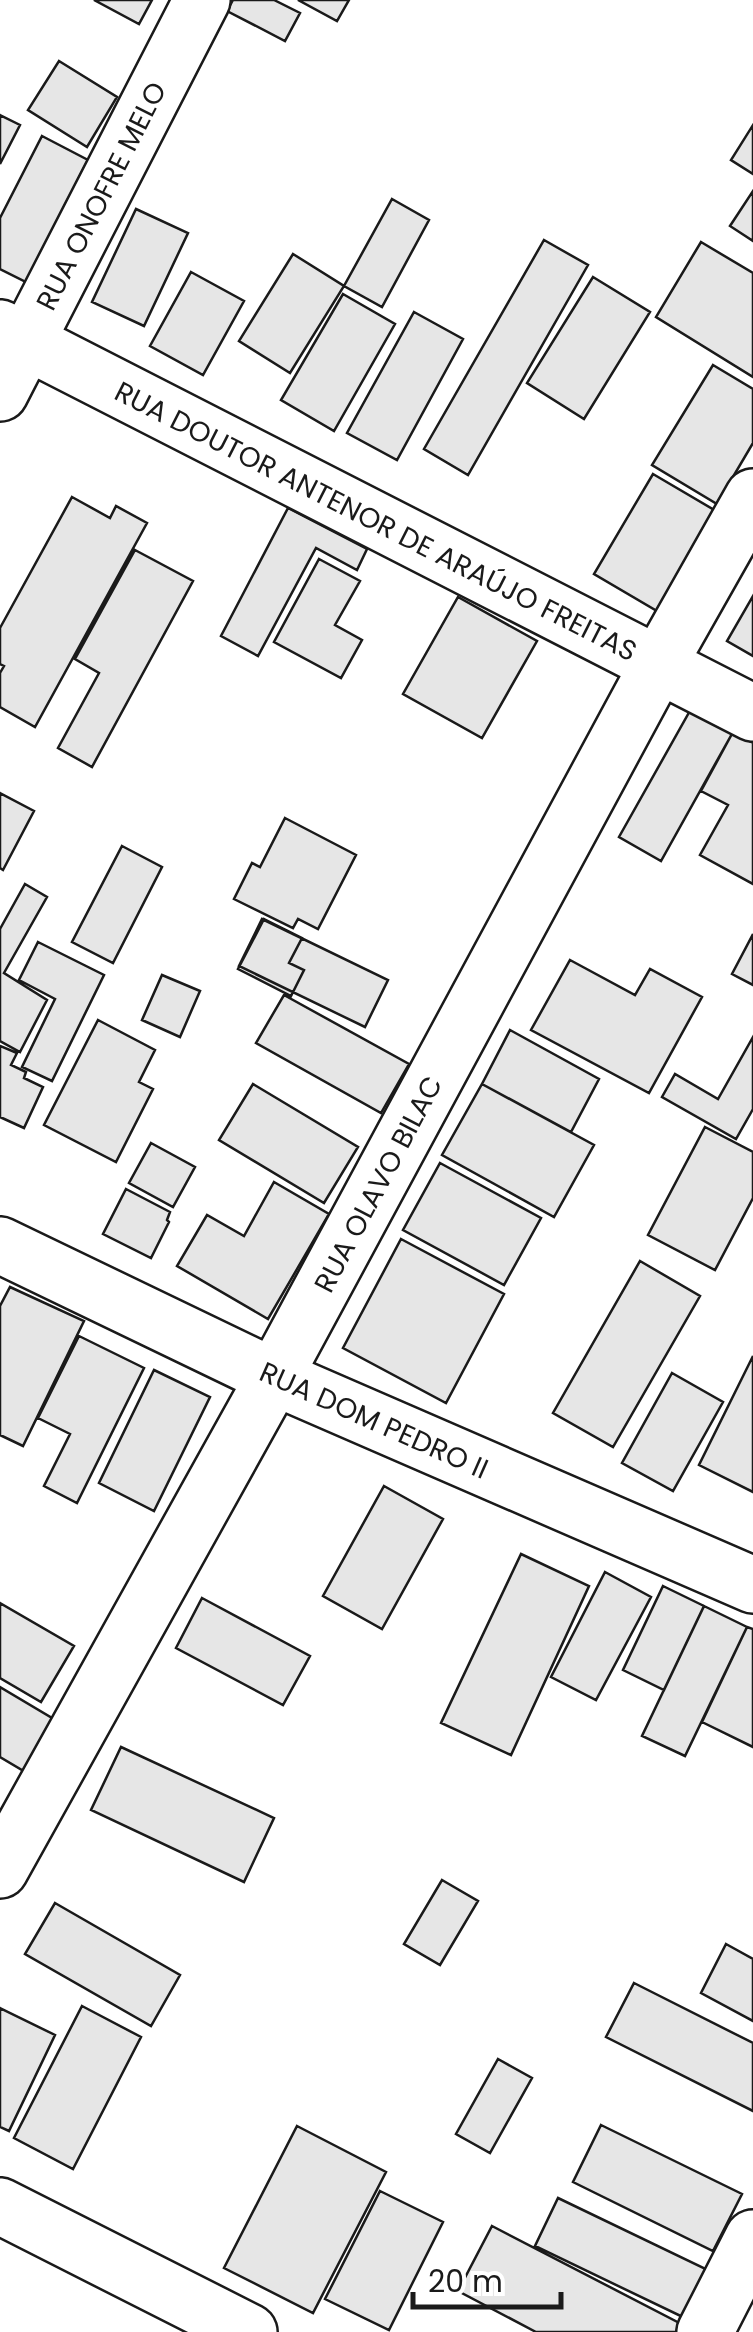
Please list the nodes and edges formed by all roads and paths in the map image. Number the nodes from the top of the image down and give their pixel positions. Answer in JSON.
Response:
{"nodes":[{"id":1,"x":202,"y":0,"type":"edge"},
{"id":2,"x":13,"y":335,"type":"edge"},
{"id":3,"x":0,"y":392,"type":"edge"},
{"id":4,"x":753,"y":497,"type":"edge"},
{"id":5,"x":658,"y":665,"type":"junction"},
{"id":6,"x":753,"y":713,"type":"edge"},
{"id":7,"x":0,"y":1245,"type":"edge"},
{"id":8,"x":274,"y":1377,"type":"junction"},
{"id":9,"x":753,"y":1585,"type":"edge"},
{"id":10,"x":0,"y":1870,"type":"edge"},
{"id":11,"x":0,"y":2206,"type":"edge"},
{"id":12,"x":753,"y":2238,"type":"edge"},
{"id":13,"x":249,"y":2332,"type":"edge"},
{"id":14,"x":705,"y":2332,"type":"edge"}],
"edges":[{"from":1,"to":2,"type":"street","name":"RUA ONOFRE MELO"},
{"from":2,"to":3,"type":"street","name":"RUA ONOFRE MELO"},
{"from":2,"to":5,"type":"street","name":"RUA DOUTOR ANTENOR DE ARAÚJO FREITAS"},
{"from":4,"to":5,"type":"street","name":"RUA OLAVO BILAC"},
{"from":5,"to":6,"type":"street","name":"RUA DOUTOR ANTENOR DE ARAÚJO FREITAS"},
{"from":5,"to":8,"type":"street","name":"RUA OLAVO BILAC"},
{"from":7,"to":8,"type":"street","name":"RUA DOM PEDRO II"},
{"from":8,"to":9,"type":"street","name":"RUA DOM PEDRO II"},
{"from":8,"to":10,"type":"street","name":"RUA OLAVO BILAC"},
{"from":11,"to":13,"type":"street"},
{"from":12,"to":14,"type":"street"}]}
